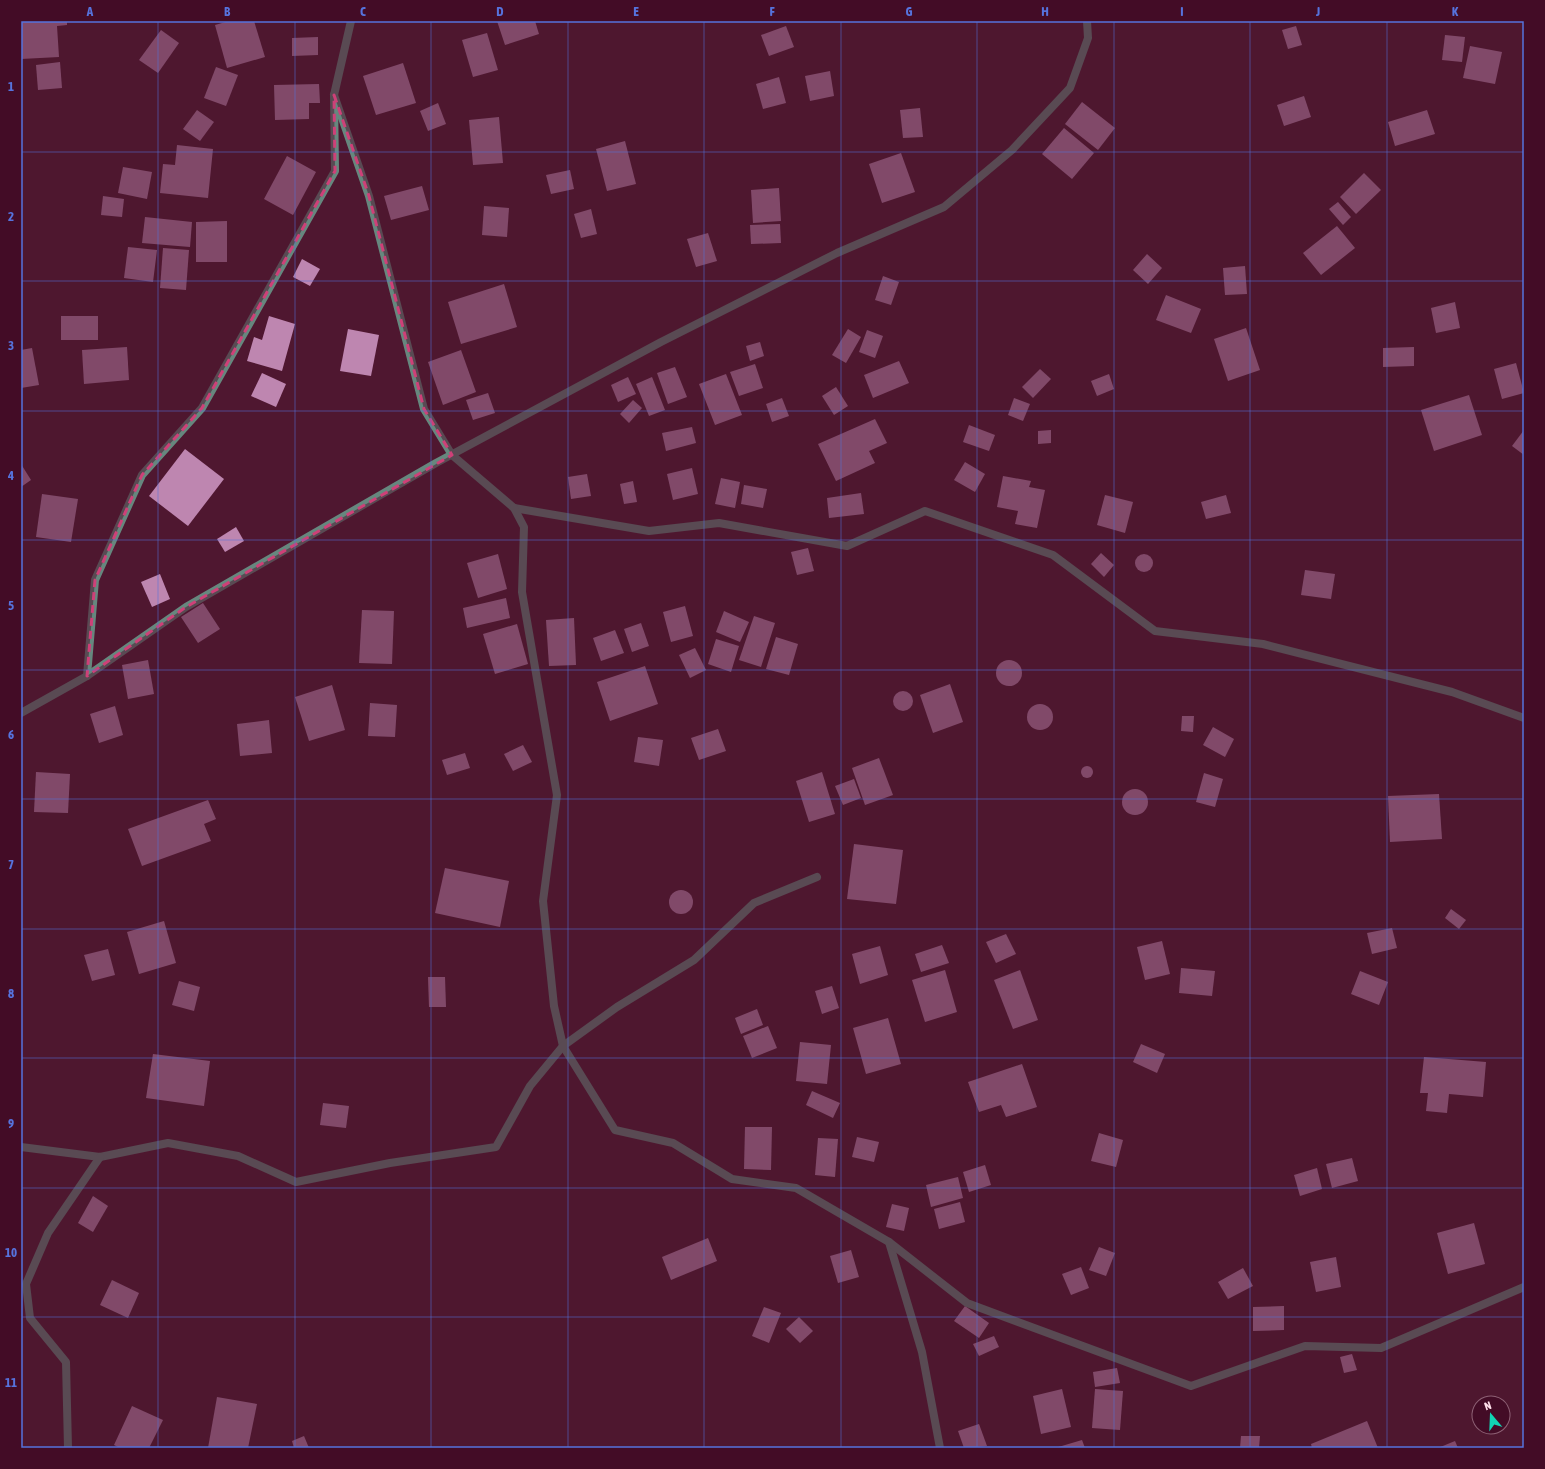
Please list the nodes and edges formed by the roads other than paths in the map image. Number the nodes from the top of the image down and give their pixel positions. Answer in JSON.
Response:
{"nodes":[{"id":1,"x":351,"y":21,"type":"edge"},
{"id":2,"x":1088,"y":21,"type":"edge"},
{"id":3,"x":334,"y":95,"type":"junction"},
{"id":4,"x":452,"y":455,"type":"junction"},
{"id":5,"x":514,"y":508,"type":"junction"},
{"id":6,"x":87,"y":676,"type":"junction"},
{"id":7,"x":21,"y":713,"type":"edge"},
{"id":8,"x":1524,"y":718,"type":"edge"},
{"id":9,"x":817,"y":877,"type":"dead end"},
{"id":10,"x":563,"y":1046,"type":"junction"},
{"id":11,"x":21,"y":1147,"type":"edge"},
{"id":12,"x":100,"y":1157,"type":"junction"},
{"id":13,"x":889,"y":1242,"type":"junction"},
{"id":14,"x":1524,"y":1287,"type":"edge"},
{"id":15,"x":68,"y":1448,"type":"edge"},
{"id":16,"x":940,"y":1448,"type":"edge"}],
"edges":[{"from":1,"to":3,"type":"street"},
{"from":2,"to":4,"type":"street"},
{"from":3,"to":4,"type":"street"},
{"from":3,"to":6,"type":"street"},
{"from":4,"to":5,"type":"street"},
{"from":4,"to":6,"type":"street"},
{"from":5,"to":8,"type":"street"},
{"from":5,"to":10,"type":"street"},
{"from":6,"to":7,"type":"street"},
{"from":9,"to":10,"type":"street"},
{"from":10,"to":12,"type":"street"},
{"from":10,"to":13,"type":"street"},
{"from":11,"to":12,"type":"street"},
{"from":12,"to":15,"type":"street"},
{"from":13,"to":14,"type":"street"},
{"from":13,"to":16,"type":"street"}]}
